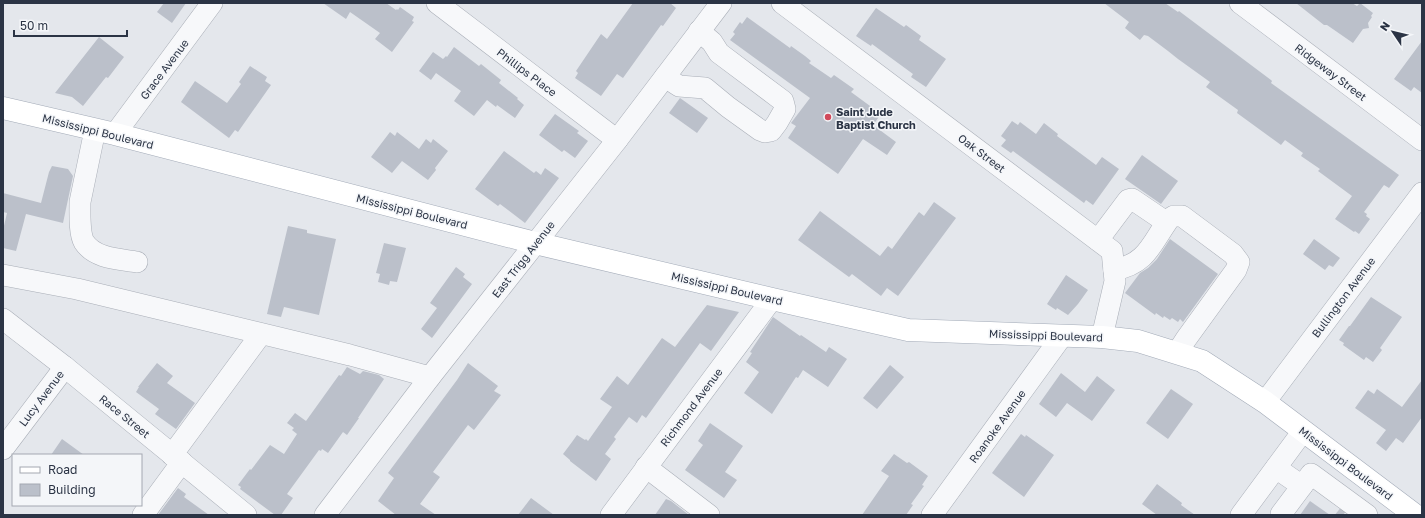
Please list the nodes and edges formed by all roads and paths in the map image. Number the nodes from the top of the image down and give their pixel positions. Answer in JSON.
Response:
{"nodes":[{"id":1,"x":212,"y":3,"type":"edge"},
{"id":2,"x":721,"y":3,"type":"edge"},
{"id":3,"x":782,"y":3,"type":"edge"},
{"id":4,"x":1240,"y":3,"type":"edge"},
{"id":5,"x":449,"y":7,"type":"edge"},
{"id":6,"x":700,"y":31,"type":"junction"},
{"id":7,"x":665,"y":77,"type":"junction"},
{"id":8,"x":3,"y":108,"type":"edge"},
{"id":9,"x":105,"y":132,"type":"junction"},
{"id":10,"x":617,"y":140,"type":"junction"},
{"id":11,"x":1422,"y":140,"type":"edge"},
{"id":12,"x":1422,"y":193,"type":"edge"},
{"id":13,"x":1166,"y":222,"type":"junction"},
{"id":14,"x":1098,"y":240,"type":"junction"},
{"id":15,"x":535,"y":243,"type":"junction"},
{"id":16,"x":137,"y":262,"type":"dead end"},
{"id":17,"x":1114,"y":270,"type":"junction"},
{"id":18,"x":3,"y":275,"type":"edge"},
{"id":19,"x":772,"y":299,"type":"junction"},
{"id":20,"x":3,"y":319,"type":"edge"},
{"id":21,"x":261,"y":334,"type":"junction"},
{"id":22,"x":1062,"y":336,"type":"junction"},
{"id":23,"x":1102,"y":337,"type":"junction"},
{"id":24,"x":1178,"y":354,"type":"junction"},
{"id":25,"x":65,"y":367,"type":"junction"},
{"id":26,"x":430,"y":377,"type":"junction"},
{"id":27,"x":1265,"y":402,"type":"junction"},
{"id":28,"x":1303,"y":431,"type":"junction"},
{"id":29,"x":3,"y":449,"type":"edge"},
{"id":30,"x":177,"y":459,"type":"junction"},
{"id":31,"x":1344,"y":462,"type":"junction"},
{"id":32,"x":646,"y":467,"type":"junction"},
{"id":33,"x":1276,"y":468,"type":"junction"},
{"id":34,"x":1302,"y":486,"type":"junction"},
{"id":35,"x":1335,"y":498,"type":"junction"},
{"id":36,"x":1364,"y":514,"type":"edge"},
{"id":37,"x":143,"y":515,"type":"edge"},
{"id":38,"x":246,"y":515,"type":"edge"},
{"id":39,"x":325,"y":515,"type":"edge"},
{"id":40,"x":611,"y":515,"type":"edge"},
{"id":41,"x":709,"y":515,"type":"edge"},
{"id":42,"x":932,"y":515,"type":"edge"},
{"id":43,"x":1241,"y":515,"type":"edge"},
{"id":44,"x":1282,"y":515,"type":"edge"},
{"id":45,"x":1415,"y":515,"type":"edge"}],
"edges":[{"from":1,"to":9,"type":"street","name":"Grace Avenue"},
{"from":2,"to":6,"type":"street","name":"East Trigg Avenue"},
{"from":3,"to":14,"type":"street","name":"Oak Street"},
{"from":4,"to":11,"type":"street","name":"Ridgeway Street"},
{"from":5,"to":10,"type":"street","name":"Phillips Place"},
{"from":6,"to":7,"type":"street","name":"East Trigg Avenue"},
{"from":6,"to":7,"type":"street"},
{"from":7,"to":10,"type":"street","name":"East Trigg Avenue"},
{"from":8,"to":9,"type":"main road","name":"Mississippi Boulevard"},
{"from":9,"to":15,"type":"main road","name":"Mississippi Boulevard"},
{"from":9,"to":16,"type":"street"},
{"from":10,"to":15,"type":"street","name":"East Trigg Avenue"},
{"from":12,"to":27,"type":"street","name":"Bullington Avenue"},
{"from":13,"to":14,"type":"street"},
{"from":13,"to":17,"type":"street"},
{"from":13,"to":24,"type":"street"},
{"from":14,"to":17,"type":"street","name":"Oak Street"},
{"from":15,"to":19,"type":"main road","name":"Mississippi Boulevard"},
{"from":15,"to":26,"type":"street","name":"East Trigg Avenue"},
{"from":17,"to":23,"type":"street","name":"Oak Street"},
{"from":18,"to":21,"type":"street"},
{"from":19,"to":22,"type":"main road","name":"Mississippi Boulevard"},
{"from":19,"to":32,"type":"street","name":"Richmond Avenue"},
{"from":20,"to":25,"type":"street","name":"Race Street"},
{"from":21,"to":26,"type":"street"},
{"from":21,"to":30,"type":"street"},
{"from":22,"to":23,"type":"main road","name":"Mississippi Boulevard"},
{"from":22,"to":42,"type":"street","name":"Roanoke Avenue"},
{"from":23,"to":24,"type":"main road","name":"Mississippi Boulevard"},
{"from":24,"to":27,"type":"main road","name":"Mississippi Boulevard"},
{"from":25,"to":29,"type":"street","name":"Lucy Avenue"},
{"from":25,"to":30,"type":"street","name":"Race Street"},
{"from":26,"to":39,"type":"street","name":"East Trigg Avenue"},
{"from":27,"to":28,"type":"main road","name":"Mississippi Boulevard"},
{"from":28,"to":31,"type":"main road","name":"Mississippi Boulevard"},
{"from":28,"to":33,"type":"street"},
{"from":30,"to":37,"type":"street"},
{"from":30,"to":38,"type":"street","name":"Race Street"},
{"from":31,"to":35,"type":"street"},
{"from":31,"to":45,"type":"main road","name":"Mississippi Boulevard"},
{"from":32,"to":40,"type":"street","name":"Richmond Avenue"},
{"from":32,"to":41,"type":"street"},
{"from":33,"to":34,"type":"street"},
{"from":33,"to":43,"type":"street"},
{"from":34,"to":35,"type":"street"},
{"from":34,"to":44,"type":"street"},
{"from":35,"to":36,"type":"street"}]}
